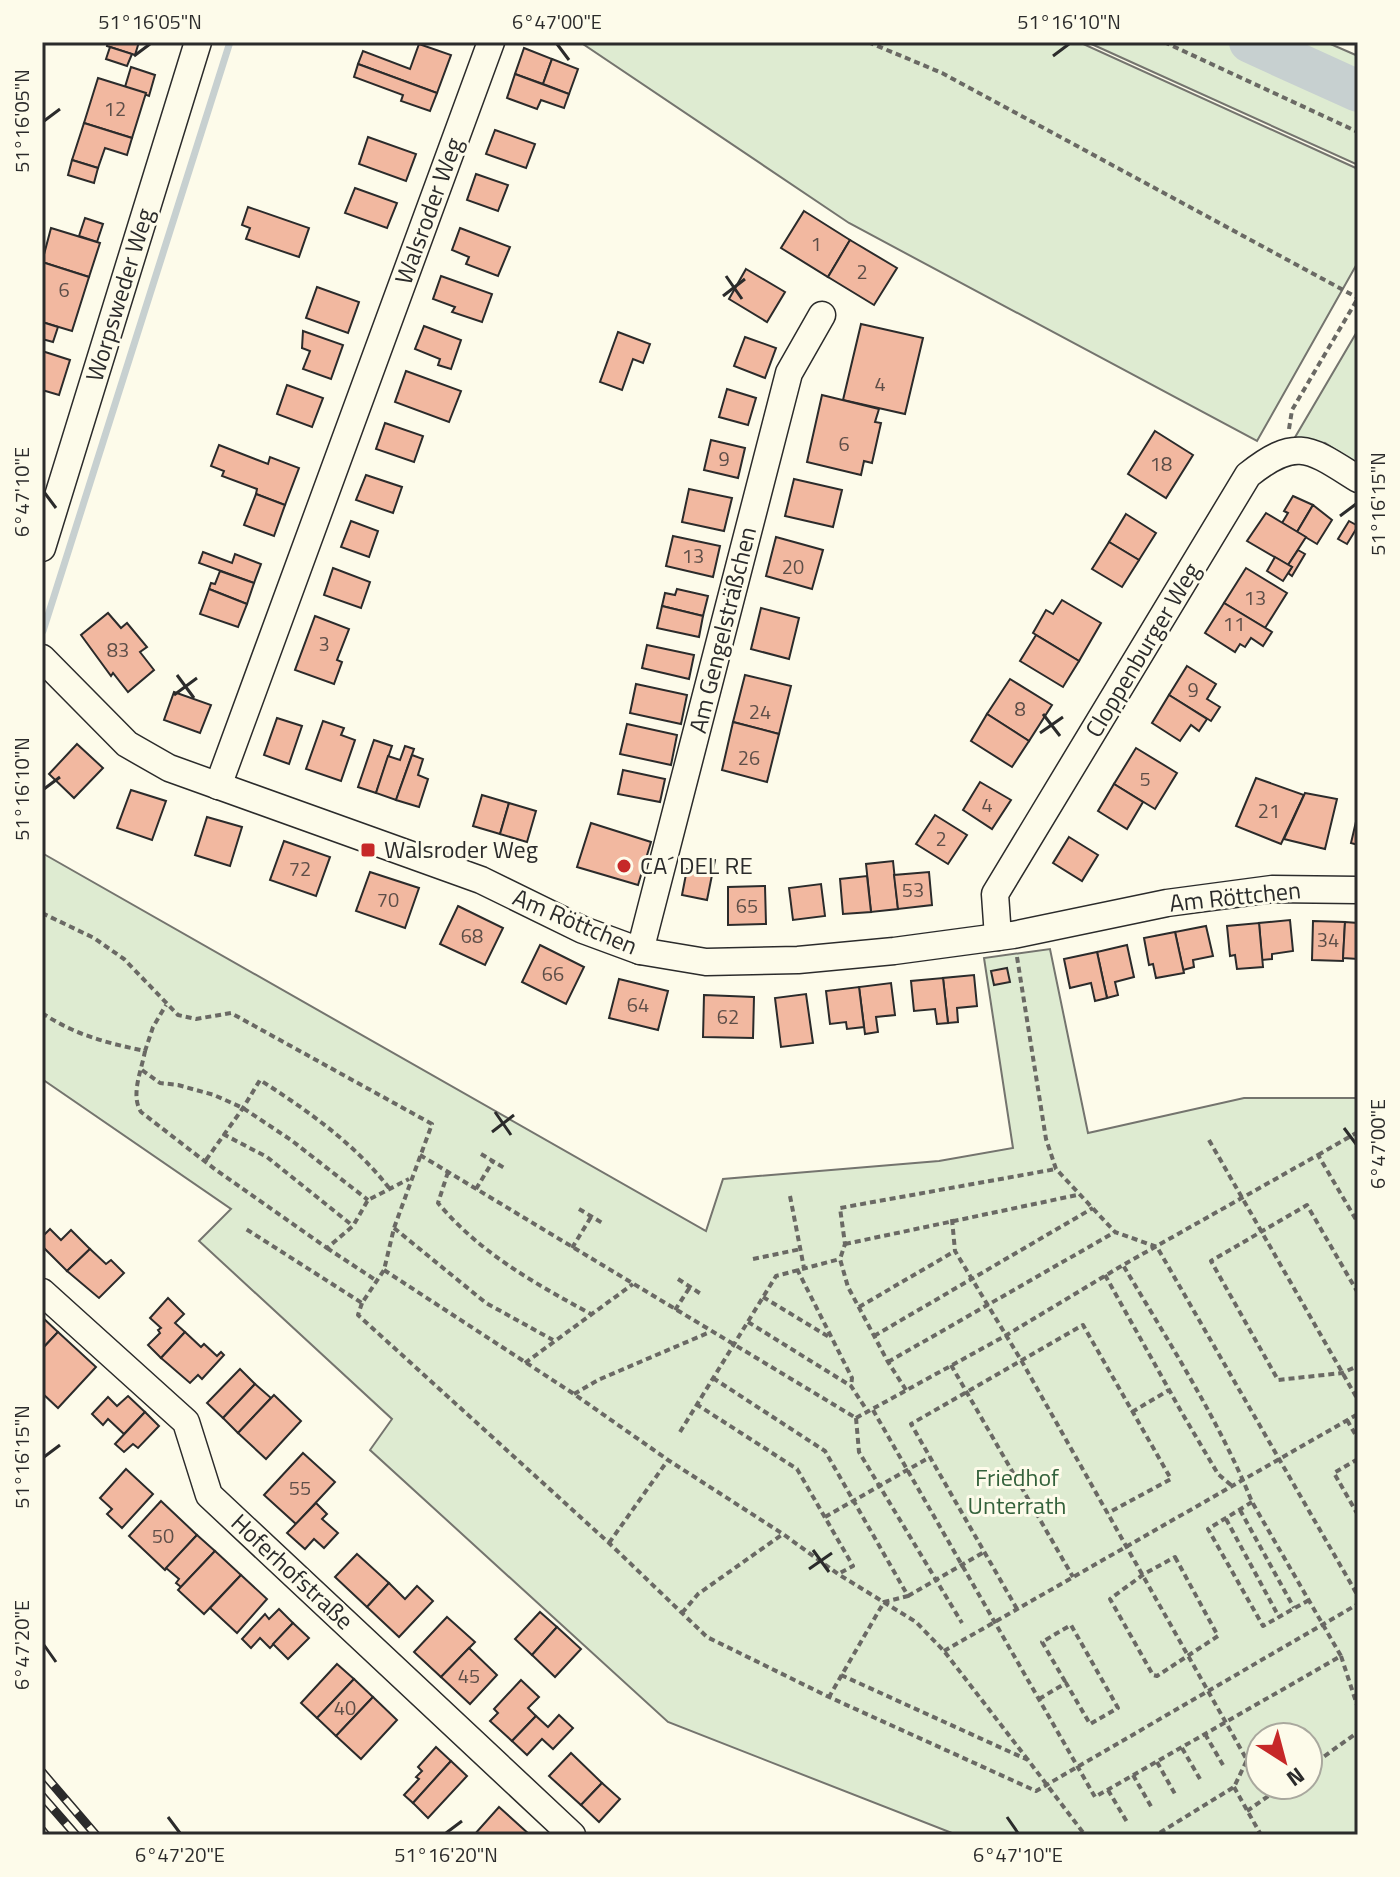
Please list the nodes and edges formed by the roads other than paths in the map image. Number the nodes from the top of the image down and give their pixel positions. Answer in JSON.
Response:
{"nodes":[{"id":1,"x":198,"y":42,"type":"edge"},
{"id":2,"x":491,"y":42,"type":"edge"},
{"id":3,"x":822,"y":315,"type":"dead end"},
{"id":4,"x":1358,"y":479,"type":"edge"},
{"id":5,"x":42,"y":548,"type":"edge"},
{"id":6,"x":42,"y":658,"type":"edge"},
{"id":7,"x":218,"y":786,"type":"junction"},
{"id":8,"x":1358,"y":890,"type":"edge"},
{"id":9,"x":998,"y":937,"type":"junction"},
{"id":10,"x":640,"y":951,"type":"junction"},
{"id":11,"x":42,"y":1292,"type":"edge"},
{"id":12,"x":572,"y":1835,"type":"edge"}],
"edges":[{"from":1,"to":5,"type":"street","name":"Worpsweder Weg"},
{"from":2,"to":7,"type":"street","name":"Walsroder Weg"},
{"from":3,"to":10,"type":"street","name":"Am Gengelsträßchen"},
{"from":4,"to":9,"type":"street","name":"Cloppenburger Weg"},
{"from":6,"to":7,"type":"street","name":"Am Röttchen"},
{"from":7,"to":10,"type":"street","name":"Am Röttchen"},
{"from":8,"to":9,"type":"street","name":"Am Röttchen"},
{"from":9,"to":10,"type":"street","name":"Am Röttchen"},
{"from":11,"to":12,"type":"street","name":"Hoferhofstraße"}]}
